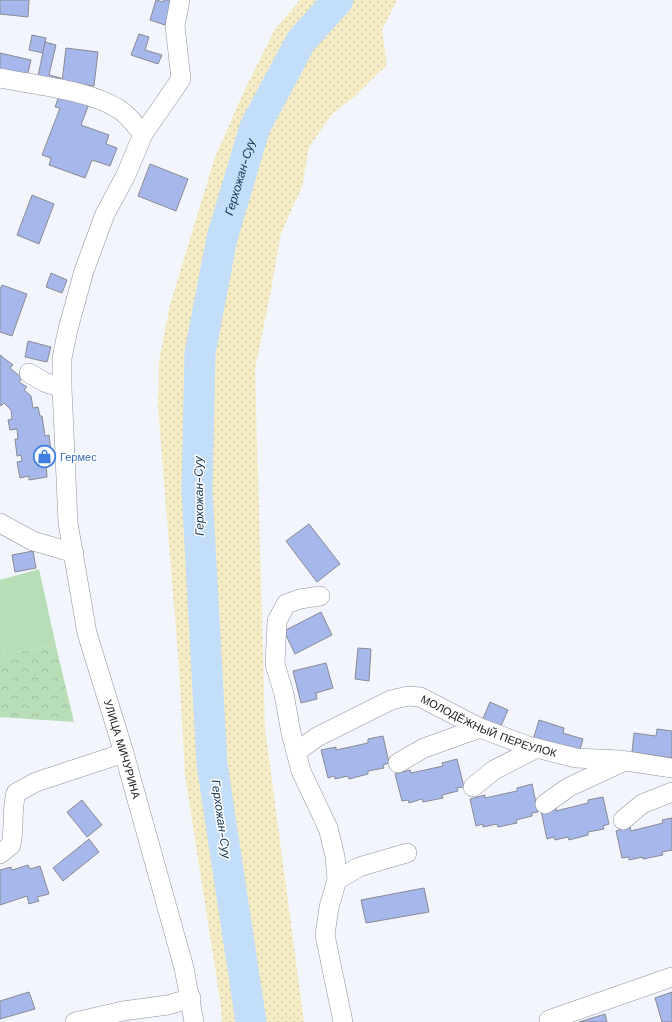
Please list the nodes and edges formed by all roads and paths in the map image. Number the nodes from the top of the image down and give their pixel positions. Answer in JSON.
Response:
{"nodes":[{"id":1,"x":180,"y":0,"type":"edge"},
{"id":2,"x":0,"y":78,"type":"edge"},
{"id":3,"x":143,"y":134,"type":"junction"},
{"id":4,"x":29,"y":373,"type":"dead end"},
{"id":5,"x":62,"y":388,"type":"junction"},
{"id":6,"x":0,"y":523,"type":"edge"},
{"id":7,"x":74,"y":553,"type":"junction"},
{"id":8,"x":320,"y":596,"type":"dead end"},
{"id":9,"x":480,"y":728,"type":"junction"},
{"id":10,"x":537,"y":748,"type":"junction"},
{"id":11,"x":296,"y":752,"type":"junction"},
{"id":12,"x":124,"y":753,"type":"junction"},
{"id":13,"x":626,"y":761,"type":"junction"},
{"id":14,"x":398,"y":763,"type":"dead end"},
{"id":15,"x":672,"y":768,"type":"edge"},
{"id":16,"x":473,"y":787,"type":"dead end"},
{"id":17,"x":672,"y":792,"type":"edge"},
{"id":18,"x":545,"y":804,"type":"dead end"},
{"id":19,"x":623,"y":820,"type":"dead end"},
{"id":20,"x":407,"y":853,"type":"dead end"},
{"id":21,"x":0,"y":854,"type":"edge"},
{"id":22,"x":337,"y":880,"type":"junction"},
{"id":23,"x":672,"y":977,"type":"edge"},
{"id":24,"x":191,"y":998,"type":"junction"},
{"id":25,"x":549,"y":1020,"type":"dead end"},
{"id":26,"x":75,"y":1022,"type":"edge"},
{"id":27,"x":194,"y":1022,"type":"edge"},
{"id":28,"x":343,"y":1022,"type":"edge"}],
"edges":[{"from":1,"to":3,"type":"street","name":"УЛИЦА МИЧУРИНА"},
{"from":2,"to":3,"type":"street"},
{"from":3,"to":5,"type":"street","name":"УЛИЦА МИЧУРИНА"},
{"from":4,"to":5,"type":"street"},
{"from":5,"to":7,"type":"street","name":"УЛИЦА МИЧУРИНА"},
{"from":6,"to":7,"type":"street"},
{"from":7,"to":12,"type":"street","name":"УЛИЦА МИЧУРИНА"},
{"from":8,"to":11,"type":"street"},
{"from":9,"to":10,"type":"street","name":"МОЛОДЁЖНЫЙ ПЕРЕУЛОК"},
{"from":9,"to":11,"type":"street","name":"МОЛОДЁЖНЫЙ ПЕРЕУЛОК"},
{"from":9,"to":14,"type":"street"},
{"from":10,"to":13,"type":"street","name":"МОЛОДЁЖНЫЙ ПЕРЕУЛОК"},
{"from":10,"to":16,"type":"street"},
{"from":11,"to":22,"type":"street"},
{"from":12,"to":21,"type":"street"},
{"from":12,"to":24,"type":"street","name":"УЛИЦА МИЧУРИНА"},
{"from":13,"to":15,"type":"street","name":"МОЛОДЁЖНЫЙ ПЕРЕУЛОК"},
{"from":13,"to":18,"type":"street"},
{"from":17,"to":19,"type":"street"},
{"from":20,"to":22,"type":"street"},
{"from":22,"to":28,"type":"street"},
{"from":23,"to":25,"type":"street"},
{"from":24,"to":26,"type":"street"},
{"from":24,"to":27,"type":"street","name":"УЛИЦА МИЧУРИНА"}]}
